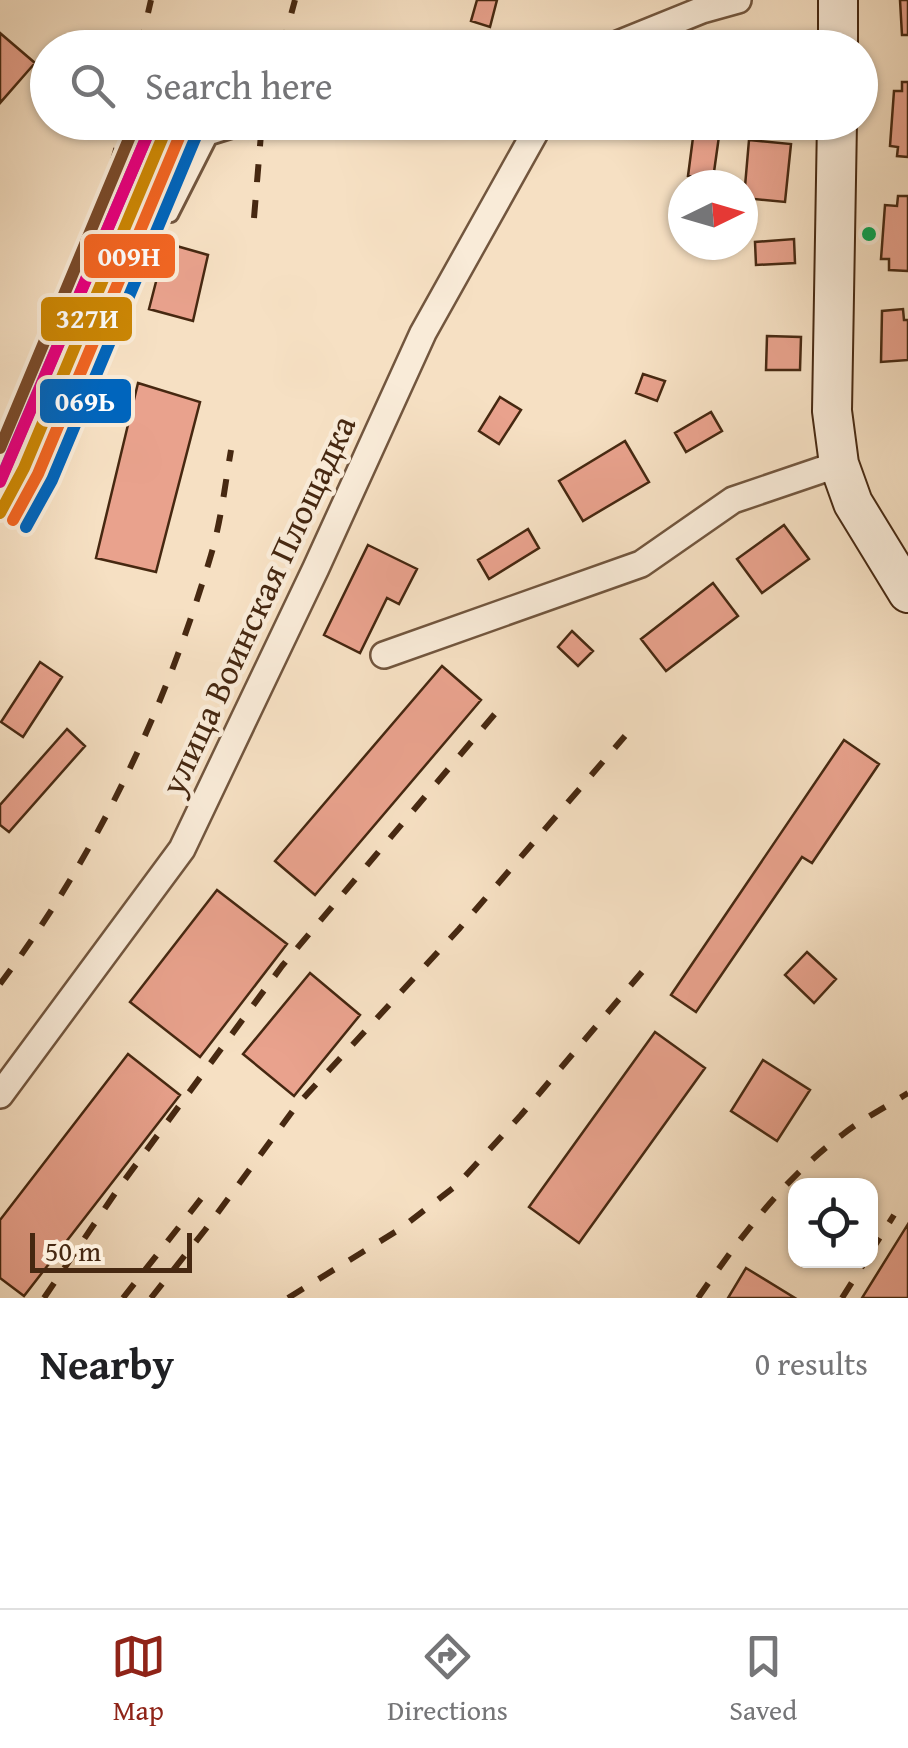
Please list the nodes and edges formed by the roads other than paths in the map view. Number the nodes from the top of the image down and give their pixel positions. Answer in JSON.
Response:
{"nodes":[{"id":1,"x":838,"y":0,"type":"edge"},
{"id":2,"x":728,"y":1,"type":"edge"},
{"id":3,"x":654,"y":30,"type":"edge"},
{"id":4,"x":838,"y":30,"type":"edge"},
{"id":5,"x":209,"y":140,"type":"edge"},
{"id":6,"x":531,"y":140,"type":"edge"},
{"id":7,"x":837,"y":140,"type":"edge"},
{"id":8,"x":170,"y":214,"type":"dead end"},
{"id":9,"x":840,"y":464,"type":"junction"},
{"id":10,"x":905,"y":584,"type":"edge"},
{"id":11,"x":384,"y":655,"type":"dead end"},
{"id":12,"x":0,"y":1094,"type":"edge"}],
"edges":[{"from":1,"to":4,"type":"main road"},
{"from":2,"to":3,"type":"street"},
{"from":5,"to":8,"type":"lane"},
{"from":6,"to":12,"type":"street","name":"улица Воинская Площадка"},
{"from":7,"to":9,"type":"main road"},
{"from":9,"to":10,"type":"main road"},
{"from":9,"to":11,"type":"street"}]}
